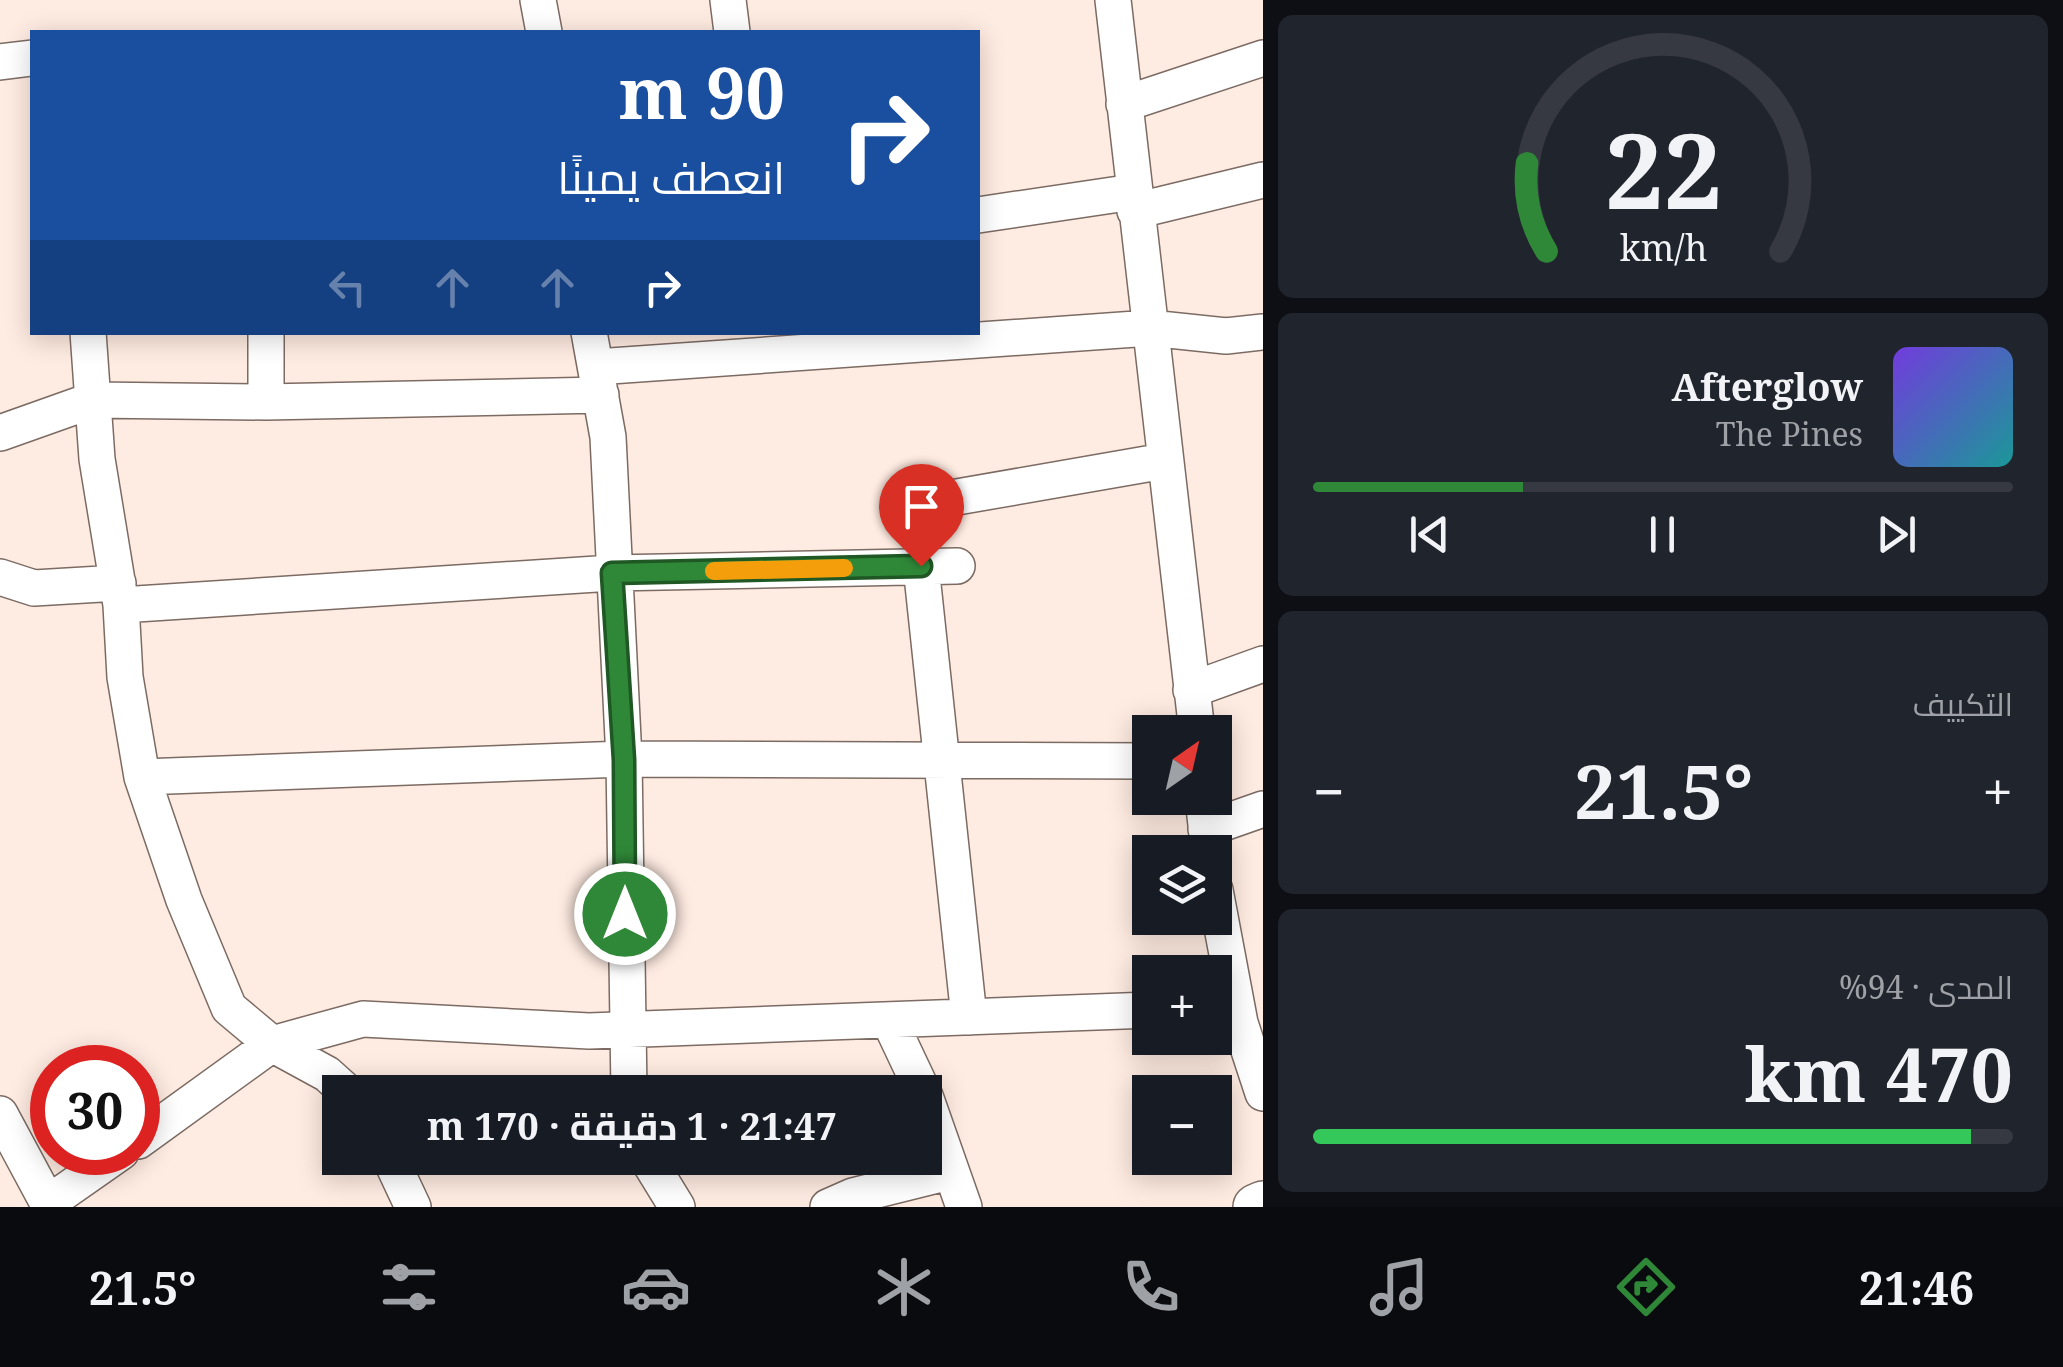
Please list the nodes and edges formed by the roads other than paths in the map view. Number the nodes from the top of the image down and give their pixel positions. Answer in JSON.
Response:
{"nodes":[{"id":1,"x":538,"y":0,"type":"edge"},
{"id":2,"x":728,"y":0,"type":"edge"},
{"id":3,"x":1113,"y":0,"type":"edge"},
{"id":4,"x":544,"y":30,"type":"edge"},
{"id":5,"x":732,"y":30,"type":"edge"},
{"id":6,"x":30,"y":58,"type":"edge"},
{"id":7,"x":1263,"y":58,"type":"edge"},
{"id":8,"x":0,"y":62,"type":"edge"},
{"id":9,"x":1124,"y":104,"type":"junction"},
{"id":10,"x":1263,"y":180,"type":"edge"},
{"id":11,"x":1134,"y":202,"type":"junction"},
{"id":12,"x":980,"y":215,"type":"edge"},
{"id":13,"x":1150,"y":328,"type":"junction"},
{"id":14,"x":1263,"y":332,"type":"edge"},
{"id":15,"x":88,"y":335,"type":"edge"},
{"id":16,"x":266,"y":335,"type":"edge"},
{"id":17,"x":596,"y":365,"type":"edge"},
{"id":18,"x":93,"y":400,"type":"junction"},
{"id":19,"x":266,"y":402,"type":"junction"},
{"id":20,"x":0,"y":434,"type":"edge"},
{"id":21,"x":1164,"y":460,"type":"junction"},
{"id":22,"x":934,"y":502,"type":"dead end"},
{"id":23,"x":921,"y":566,"type":"junction"},
{"id":24,"x":956,"y":566,"type":"dead end"},
{"id":25,"x":612,"y":573,"type":"junction"},
{"id":26,"x":0,"y":577,"type":"edge"},
{"id":27,"x":120,"y":594,"type":"junction"},
{"id":28,"x":1263,"y":664,"type":"edge"},
{"id":29,"x":1192,"y":690,"type":"junction"},
{"id":30,"x":1194,"y":715,"type":"edge"},
{"id":31,"x":624,"y":760,"type":"junction"},
{"id":32,"x":1132,"y":761,"type":"edge"},
{"id":33,"x":939,"y":763,"type":"junction"},
{"id":34,"x":142,"y":777,"type":"junction"},
{"id":35,"x":1263,"y":809,"type":"edge"},
{"id":36,"x":1206,"y":826,"type":"edge"},
{"id":37,"x":1132,"y":1011,"type":"edge"},
{"id":38,"x":970,"y":1017,"type":"junction"},
{"id":39,"x":889,"y":1020,"type":"junction"},
{"id":40,"x":1232,"y":1022,"type":"edge"},
{"id":41,"x":626,"y":1029,"type":"junction"},
{"id":42,"x":272,"y":1044,"type":"junction"},
{"id":43,"x":329,"y":1075,"type":"edge"},
{"id":44,"x":627,"y":1075,"type":"edge"},
{"id":45,"x":915,"y":1075,"type":"edge"},
{"id":46,"x":1263,"y":1093,"type":"edge"},
{"id":47,"x":0,"y":1114,"type":"edge"},
{"id":48,"x":160,"y":1125,"type":"edge"},
{"id":49,"x":942,"y":1150,"type":"edge"},
{"id":50,"x":949,"y":1172,"type":"junction"},
{"id":51,"x":90,"y":1175,"type":"edge"},
{"id":52,"x":398,"y":1175,"type":"edge"},
{"id":53,"x":658,"y":1175,"type":"edge"},
{"id":54,"x":49,"y":1205,"type":"edge"},
{"id":55,"x":413,"y":1207,"type":"edge"},
{"id":56,"x":677,"y":1207,"type":"edge"},
{"id":57,"x":828,"y":1207,"type":"edge"},
{"id":58,"x":964,"y":1207,"type":"edge"}],
"edges":[{"from":1,"to":4,"type":"street"},
{"from":2,"to":5,"type":"street"},
{"from":3,"to":9,"type":"street"},
{"from":6,"to":8,"type":"street"},
{"from":7,"to":9,"type":"street"},
{"from":9,"to":11,"type":"street"},
{"from":10,"to":11,"type":"street"},
{"from":11,"to":12,"type":"street"},
{"from":11,"to":13,"type":"street"},
{"from":13,"to":14,"type":"street"},
{"from":13,"to":17,"type":"street"},
{"from":13,"to":21,"type":"street"},
{"from":15,"to":18,"type":"street"},
{"from":16,"to":19,"type":"street"},
{"from":17,"to":19,"type":"street"},
{"from":17,"to":25,"type":"street"},
{"from":18,"to":19,"type":"street"},
{"from":18,"to":20,"type":"street"},
{"from":18,"to":27,"type":"street"},
{"from":21,"to":22,"type":"street"},
{"from":21,"to":29,"type":"street"},
{"from":23,"to":24,"type":"street"},
{"from":23,"to":25,"type":"street"},
{"from":23,"to":33,"type":"street"},
{"from":25,"to":27,"type":"street"},
{"from":25,"to":31,"type":"street"},
{"from":26,"to":27,"type":"street"},
{"from":27,"to":34,"type":"street"},
{"from":28,"to":29,"type":"street"},
{"from":29,"to":30,"type":"street"},
{"from":31,"to":33,"type":"street"},
{"from":31,"to":34,"type":"street"},
{"from":31,"to":41,"type":"street"},
{"from":32,"to":33,"type":"street"},
{"from":33,"to":38,"type":"street"},
{"from":34,"to":42,"type":"street"},
{"from":35,"to":36,"type":"street"},
{"from":37,"to":38,"type":"street"},
{"from":38,"to":39,"type":"street"},
{"from":39,"to":41,"type":"street"},
{"from":39,"to":45,"type":"street"},
{"from":40,"to":46,"type":"street"},
{"from":41,"to":42,"type":"street"},
{"from":41,"to":44,"type":"street"},
{"from":42,"to":43,"type":"street"},
{"from":42,"to":48,"type":"street"},
{"from":47,"to":54,"type":"street"},
{"from":49,"to":50,"type":"street"},
{"from":50,"to":57,"type":"street"},
{"from":50,"to":58,"type":"street"},
{"from":51,"to":54,"type":"street"},
{"from":52,"to":55,"type":"street"},
{"from":53,"to":56,"type":"street"}]}
